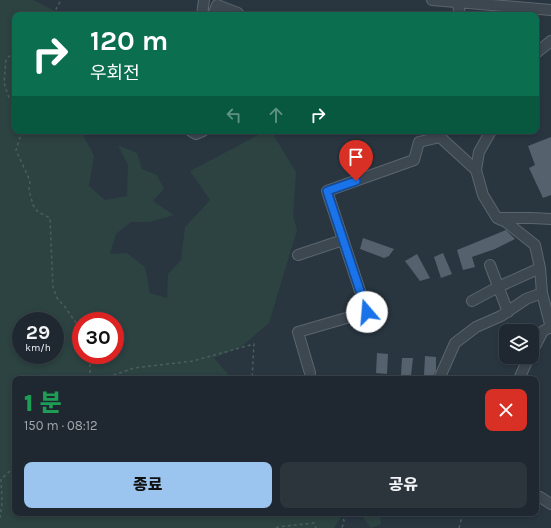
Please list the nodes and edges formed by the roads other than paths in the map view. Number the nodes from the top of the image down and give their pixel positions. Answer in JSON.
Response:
{"nodes":[{"id":1,"x":204,"y":0,"type":"edge"},
{"id":2,"x":432,"y":0,"type":"edge"},
{"id":3,"x":457,"y":2,"type":"edge"},
{"id":4,"x":494,"y":2,"type":"edge"},
{"id":5,"x":551,"y":10,"type":"edge"},
{"id":6,"x":206,"y":12,"type":"edge"},
{"id":7,"x":210,"y":12,"type":"edge"},
{"id":8,"x":235,"y":12,"type":"edge"},
{"id":9,"x":459,"y":12,"type":"edge"},
{"id":10,"x":551,"y":41,"type":"edge"},
{"id":11,"x":539,"y":51,"type":"edge"},
{"id":12,"x":489,"y":134,"type":"edge"},
{"id":13,"x":476,"y":170,"type":"junction"},
{"id":14,"x":497,"y":218,"type":"junction"},
{"id":15,"x":551,"y":220,"type":"edge"},
{"id":16,"x":344,"y":240,"type":"junction"},
{"id":17,"x":298,"y":255,"type":"dead end"},
{"id":18,"x":490,"y":265,"type":"dead end"},
{"id":19,"x":540,"y":268,"type":"junction"},
{"id":20,"x":498,"y":287,"type":"junction"},
{"id":21,"x":542,"y":293,"type":"junction"},
{"id":22,"x":472,"y":301,"type":"dead end"},
{"id":23,"x":508,"y":312,"type":"junction"},
{"id":24,"x":551,"y":327,"type":"edge"},
{"id":25,"x":539,"y":339,"type":"edge"},
{"id":26,"x":526,"y":364,"type":"edge"},
{"id":27,"x":310,"y":373,"type":"dead end"},
{"id":28,"x":440,"y":376,"type":"edge"},
{"id":29,"x":520,"y":376,"type":"edge"},
{"id":30,"x":539,"y":497,"type":"edge"},
{"id":31,"x":551,"y":504,"type":"edge"}],
"edges":[{"from":1,"to":6,"type":"street"},
{"from":2,"to":3,"type":"street"},
{"from":3,"to":4,"type":"street"},
{"from":3,"to":9,"type":"street"},
{"from":4,"to":5,"type":"street"},
{"from":7,"to":8,"type":"street"},
{"from":10,"to":11,"type":"street"},
{"from":12,"to":13,"type":"street"},
{"from":13,"to":14,"type":"street"},
{"from":13,"to":16,"type":"street"},
{"from":14,"to":15,"type":"street"},
{"from":14,"to":19,"type":"street"},
{"from":16,"to":17,"type":"street"},
{"from":16,"to":27,"type":"street"},
{"from":18,"to":20,"type":"street"},
{"from":19,"to":20,"type":"street"},
{"from":19,"to":21,"type":"street"},
{"from":20,"to":22,"type":"street"},
{"from":20,"to":23,"type":"street"},
{"from":21,"to":23,"type":"street"},
{"from":21,"to":24,"type":"street"},
{"from":23,"to":28,"type":"street"},
{"from":24,"to":25,"type":"street"},
{"from":26,"to":29,"type":"street"},
{"from":30,"to":31,"type":"street"}]}
